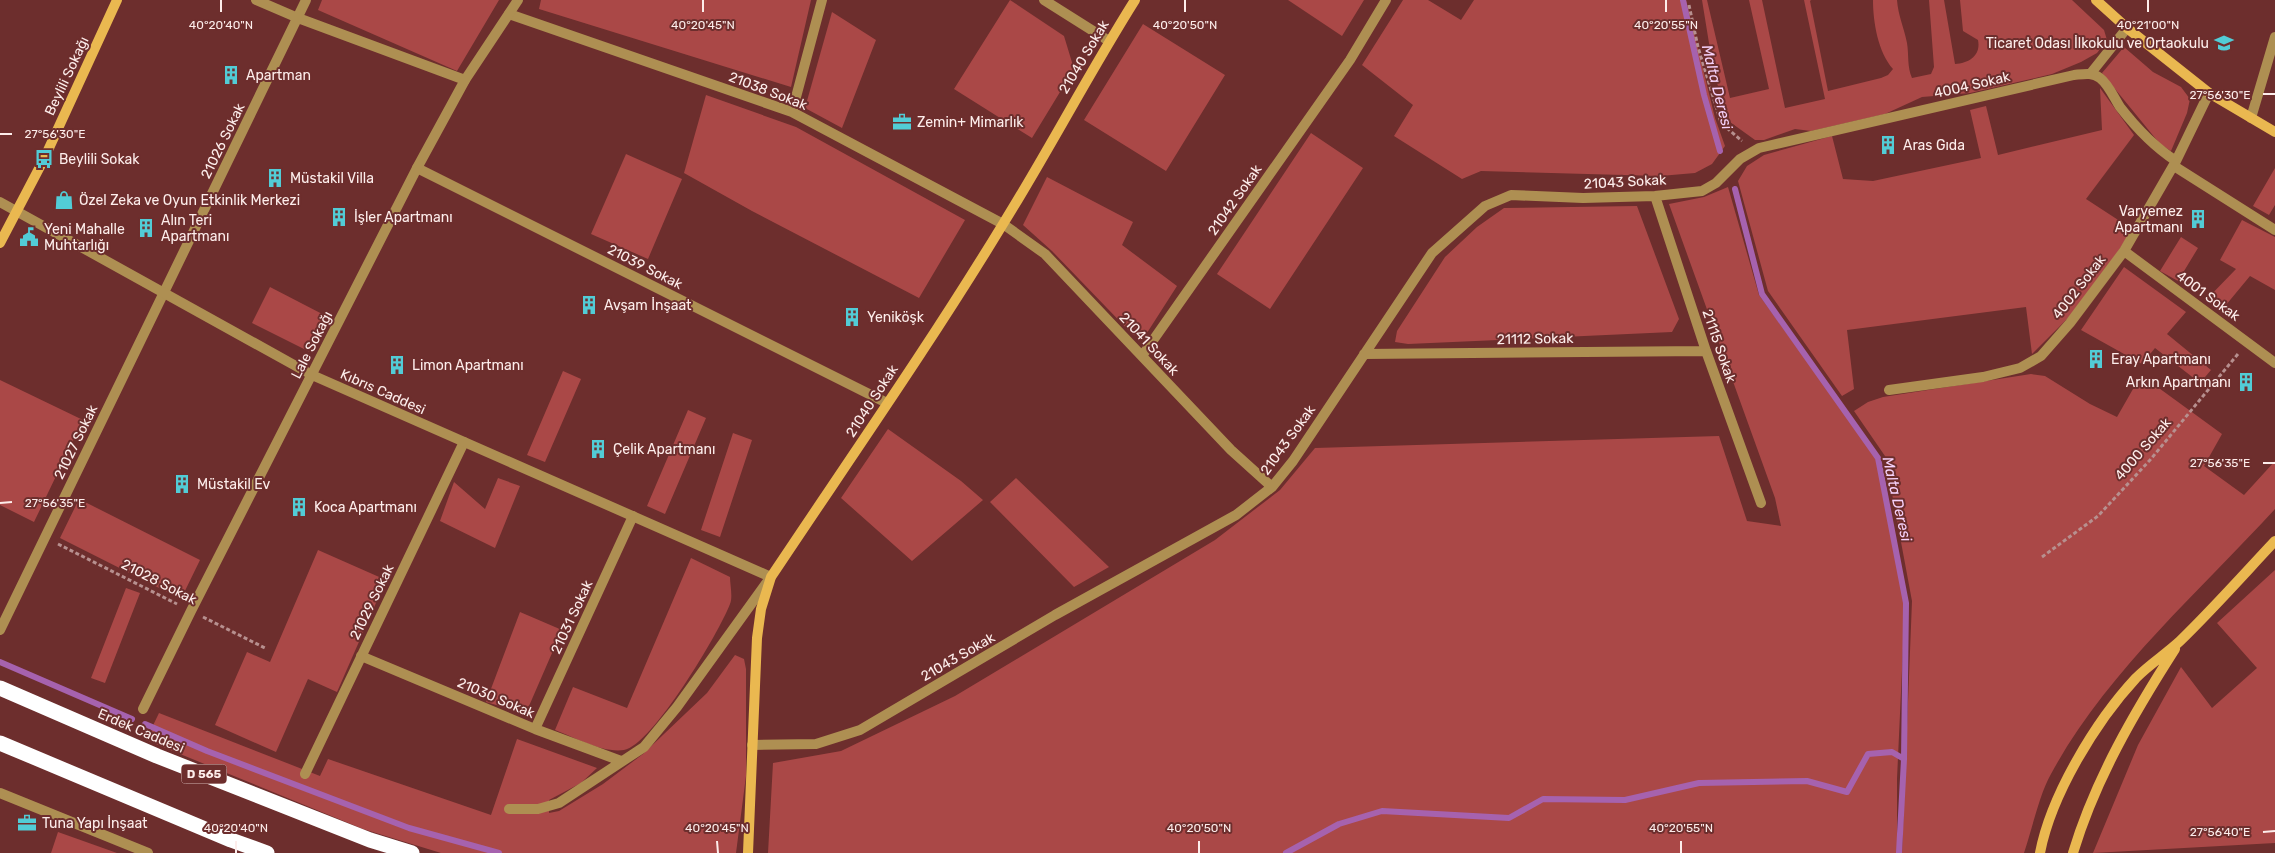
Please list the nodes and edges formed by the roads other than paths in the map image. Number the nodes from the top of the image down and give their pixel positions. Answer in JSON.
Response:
{"nodes":[{"id":1,"x":117,"y":0,"type":"edge"},
{"id":2,"x":256,"y":0,"type":"edge"},
{"id":3,"x":306,"y":0,"type":"edge"},
{"id":4,"x":518,"y":0,"type":"edge"},
{"id":5,"x":822,"y":0,"type":"edge"},
{"id":6,"x":1044,"y":0,"type":"edge"},
{"id":7,"x":1136,"y":0,"type":"edge"},
{"id":8,"x":1386,"y":0,"type":"edge"},
{"id":9,"x":2096,"y":0,"type":"edge"},
{"id":10,"x":509,"y":14,"type":"junction"},
{"id":11,"x":298,"y":18,"type":"junction"},
{"id":12,"x":2127,"y":28,"type":"junction"},
{"id":13,"x":2275,"y":37,"type":"edge"},
{"id":14,"x":1109,"y":41,"type":"junction"},
{"id":15,"x":2091,"y":73,"type":"junction"},
{"id":16,"x":465,"y":80,"type":"junction"},
{"id":17,"x":2209,"y":93,"type":"junction"},
{"id":18,"x":792,"y":112,"type":"junction"},
{"id":19,"x":2251,"y":118,"type":"junction"},
{"id":20,"x":2275,"y":132,"type":"edge"},
{"id":21,"x":1740,"y":159,"type":"joint"},
{"id":22,"x":2175,"y":164,"type":"junction"},
{"id":23,"x":417,"y":168,"type":"junction"},
{"id":24,"x":1655,"y":196,"type":"junction"},
{"id":25,"x":0,"y":202,"type":"edge"},
{"id":26,"x":17,"y":210,"type":"junction"},
{"id":27,"x":1004,"y":224,"type":"junction"},
{"id":28,"x":2275,"y":230,"type":"edge"},
{"id":29,"x":0,"y":243,"type":"edge"},
{"id":30,"x":2124,"y":252,"type":"junction"},
{"id":31,"x":164,"y":293,"type":"junction"},
{"id":32,"x":1706,"y":351,"type":"junction"},
{"id":33,"x":1364,"y":354,"type":"junction"},
{"id":34,"x":1142,"y":356,"type":"junction"},
{"id":35,"x":2275,"y":363,"type":"edge"},
{"id":36,"x":312,"y":375,"type":"junction"},
{"id":37,"x":1889,"y":390,"type":"dead end"},
{"id":38,"x":887,"y":403,"type":"junction"},
{"id":39,"x":464,"y":442,"type":"junction"},
{"id":40,"x":1272,"y":487,"type":"junction"},
{"id":41,"x":1761,"y":503,"type":"dead end"},
{"id":42,"x":633,"y":516,"type":"junction"},
{"id":43,"x":2275,"y":541,"type":"edge"},
{"id":44,"x":771,"y":577,"type":"junction"},
{"id":45,"x":0,"y":630,"type":"edge"},
{"id":46,"x":2179,"y":642,"type":"junction"},
{"id":47,"x":361,"y":656,"type":"junction"},
{"id":48,"x":0,"y":688,"type":"edge"},
{"id":49,"x":143,"y":709,"type":"dead end"},
{"id":50,"x":535,"y":729,"type":"junction"},
{"id":51,"x":0,"y":743,"type":"edge"},
{"id":52,"x":752,"y":745,"type":"junction"},
{"id":53,"x":621,"y":761,"type":"junction"},
{"id":54,"x":305,"y":774,"type":"dead end"},
{"id":55,"x":0,"y":793,"type":"edge"},
{"id":56,"x":509,"y":809,"type":"dead end"},
{"id":57,"x":148,"y":853,"type":"edge"},
{"id":58,"x":267,"y":853,"type":"edge"},
{"id":59,"x":412,"y":853,"type":"edge"},
{"id":60,"x":748,"y":853,"type":"edge"},
{"id":61,"x":2040,"y":853,"type":"edge"},
{"id":62,"x":2073,"y":853,"type":"edge"}],
"edges":[{"from":1,"to":26,"type":"street","name":"Beylili Sokağı"},
{"from":2,"to":11,"type":"street"},
{"from":3,"to":11,"type":"street","name":"21026 Sokak"},
{"from":4,"to":10,"type":"street","name":"Lale Sokağı"},
{"from":5,"to":18,"type":"street"},
{"from":6,"to":14,"type":"street"},
{"from":7,"to":14,"type":"street","name":"21040 Sokak"},
{"from":8,"to":34,"type":"street","name":"21042 Sokak"},
{"from":9,"to":12,"type":"street"},
{"from":10,"to":16,"type":"street","name":"Lale Sokağı"},
{"from":10,"to":18,"type":"street","name":"21038 Sokak"},
{"from":11,"to":16,"type":"street"},
{"from":11,"to":31,"type":"street","name":"21026 Sokak"},
{"from":12,"to":15,"type":"street"},
{"from":12,"to":17,"type":"street"},
{"from":13,"to":19,"type":"street"},
{"from":14,"to":27,"type":"street","name":"21040 Sokak"},
{"from":15,"to":21,"type":"street","name":"4004 Sokak"},
{"from":15,"to":22,"type":"street"},
{"from":16,"to":23,"type":"street","name":"Lale Sokağı"},
{"from":17,"to":19,"type":"street"},
{"from":17,"to":22,"type":"street","name":"4002 Sokak"},
{"from":18,"to":27,"type":"street","name":"21038 Sokak"},
{"from":19,"to":20,"type":"street"},
{"from":21,"to":24,"type":"street","name":"21043 Sokak"},
{"from":22,"to":28,"type":"street"},
{"from":22,"to":30,"type":"street","name":"4002 Sokak"},
{"from":23,"to":36,"type":"street","name":"Lale Sokağı"},
{"from":23,"to":38,"type":"street","name":"21039 Sokak"},
{"from":24,"to":32,"type":"street","name":"21115 Sokak"},
{"from":24,"to":33,"type":"street","name":"21043 Sokak"},
{"from":25,"to":26,"type":"street","name":"Kıbrıs Caddesi"},
{"from":26,"to":29,"type":"street","name":"Beylili Sokağı"},
{"from":26,"to":31,"type":"street","name":"Kıbrıs Caddesi"},
{"from":27,"to":34,"type":"street","name":"21041 Sokak"},
{"from":27,"to":38,"type":"street","name":"21040 Sokak"},
{"from":30,"to":35,"type":"street","name":"4001 Sokak"},
{"from":30,"to":37,"type":"street","name":"4002 Sokak"},
{"from":31,"to":36,"type":"street","name":"Kıbrıs Caddesi"},
{"from":31,"to":45,"type":"street","name":"21027 Sokak"},
{"from":32,"to":33,"type":"street","name":"21112 Sokak"},
{"from":32,"to":41,"type":"street","name":"21115 Sokak"},
{"from":33,"to":40,"type":"street","name":"21043 Sokak"},
{"from":34,"to":40,"type":"street","name":"21041 Sokak"},
{"from":36,"to":39,"type":"street","name":"Kıbrıs Caddesi"},
{"from":36,"to":49,"type":"street","name":"Lale Sokağı"},
{"from":38,"to":44,"type":"street","name":"21040 Sokak"},
{"from":39,"to":42,"type":"street","name":"Kıbrıs Caddesi"},
{"from":39,"to":47,"type":"street","name":"21029 Sokak"},
{"from":40,"to":52,"type":"street","name":"21043 Sokak"},
{"from":42,"to":44,"type":"street","name":"Kıbrıs Caddesi"},
{"from":42,"to":50,"type":"street","name":"21031 Sokak"},
{"from":43,"to":46,"type":"street"},
{"from":44,"to":52,"type":"street","name":"21040 Sokak"},
{"from":44,"to":53,"type":"street"},
{"from":46,"to":61,"type":"street"},
{"from":46,"to":62,"type":"street"},
{"from":47,"to":50,"type":"street","name":"21030 Sokak"},
{"from":47,"to":54,"type":"street","name":"21029 Sokak"},
{"from":48,"to":59,"type":"highway","name":"Erdek Caddesi","number":"D 565"},
{"from":50,"to":53,"type":"street","name":"21030 Sokak"},
{"from":51,"to":58,"type":"highway"},
{"from":52,"to":60,"type":"street","name":"21040 Sokak"},
{"from":53,"to":56,"type":"street"},
{"from":55,"to":57,"type":"street"}]}
